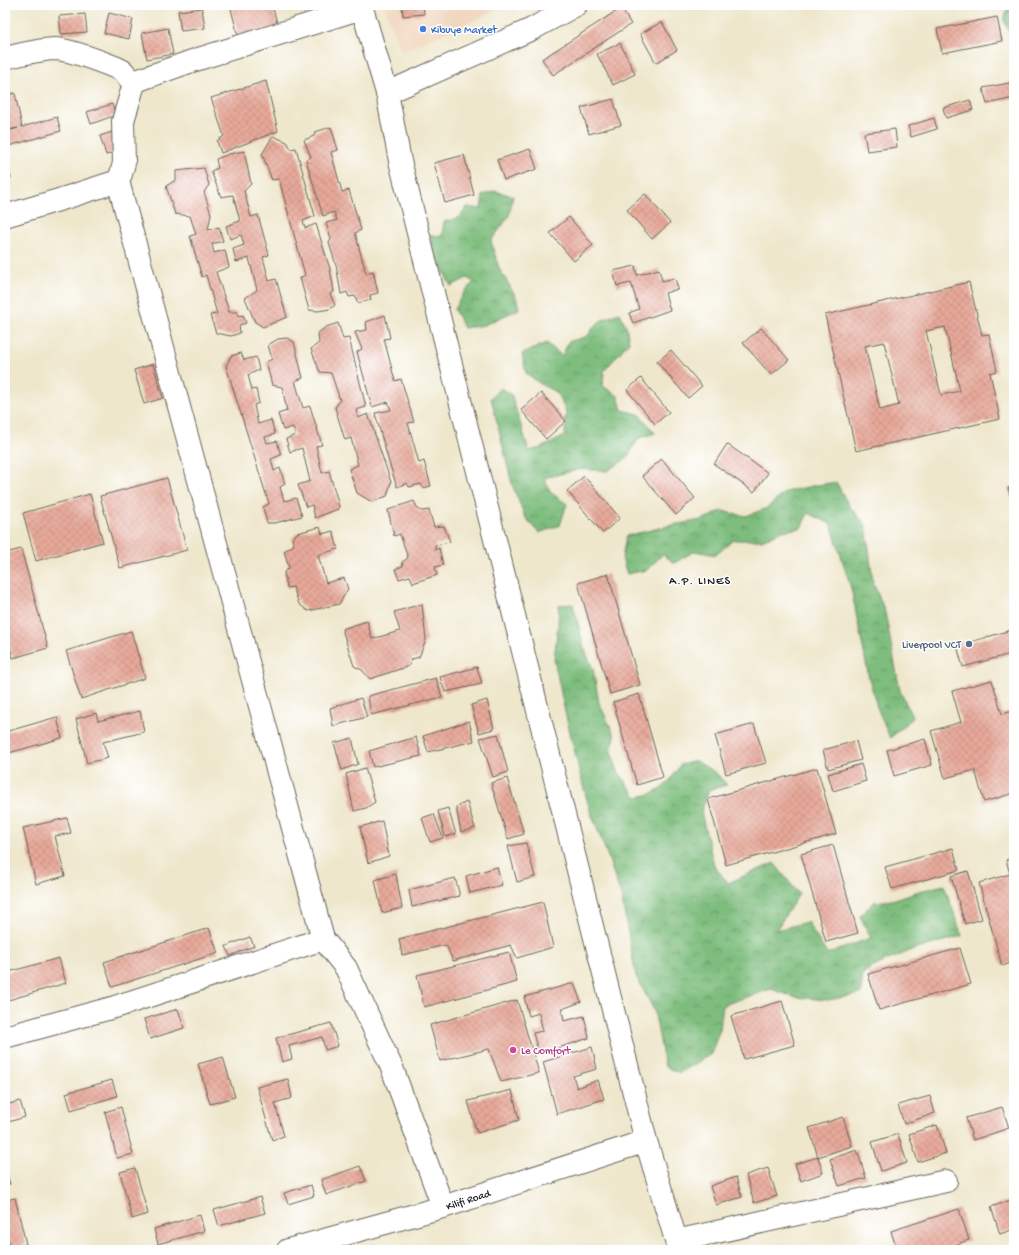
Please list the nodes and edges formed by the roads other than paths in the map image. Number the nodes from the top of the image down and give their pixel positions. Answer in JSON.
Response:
{"nodes":[{"id":1,"x":576,"y":5,"type":"edge"},
{"id":2,"x":5,"y":58,"type":"edge"},
{"id":3,"x":134,"y":84,"type":"junction"},
{"id":4,"x":387,"y":93,"type":"junction"},
{"id":5,"x":118,"y":181,"type":"junction"},
{"id":6,"x":5,"y":216,"type":"edge"},
{"id":7,"x":323,"y":939,"type":"junction"},
{"id":8,"x":5,"y":1037,"type":"edge"},
{"id":9,"x":646,"y":1141,"type":"junction"},
{"id":10,"x":946,"y":1181,"type":"dead end"},
{"id":11,"x":443,"y":1208,"type":"junction"},
{"id":12,"x":677,"y":1245,"type":"edge"},
{"id":13,"x":288,"y":1250,"type":"edge"}],
"edges":[{"from":1,"to":4,"type":"street"},
{"from":2,"to":3,"type":"street"},
{"from":3,"to":4,"type":"street"},
{"from":3,"to":5,"type":"street"},
{"from":4,"to":9,"type":"street"},
{"from":5,"to":6,"type":"street"},
{"from":5,"to":7,"type":"street"},
{"from":7,"to":8,"type":"street"},
{"from":7,"to":11,"type":"street"},
{"from":9,"to":11,"type":"street","name":"Kilifi Road"},
{"from":9,"to":12,"type":"street"},
{"from":10,"to":12,"type":"street"},
{"from":11,"to":13,"type":"street","name":"Kilifi Road"}]}
